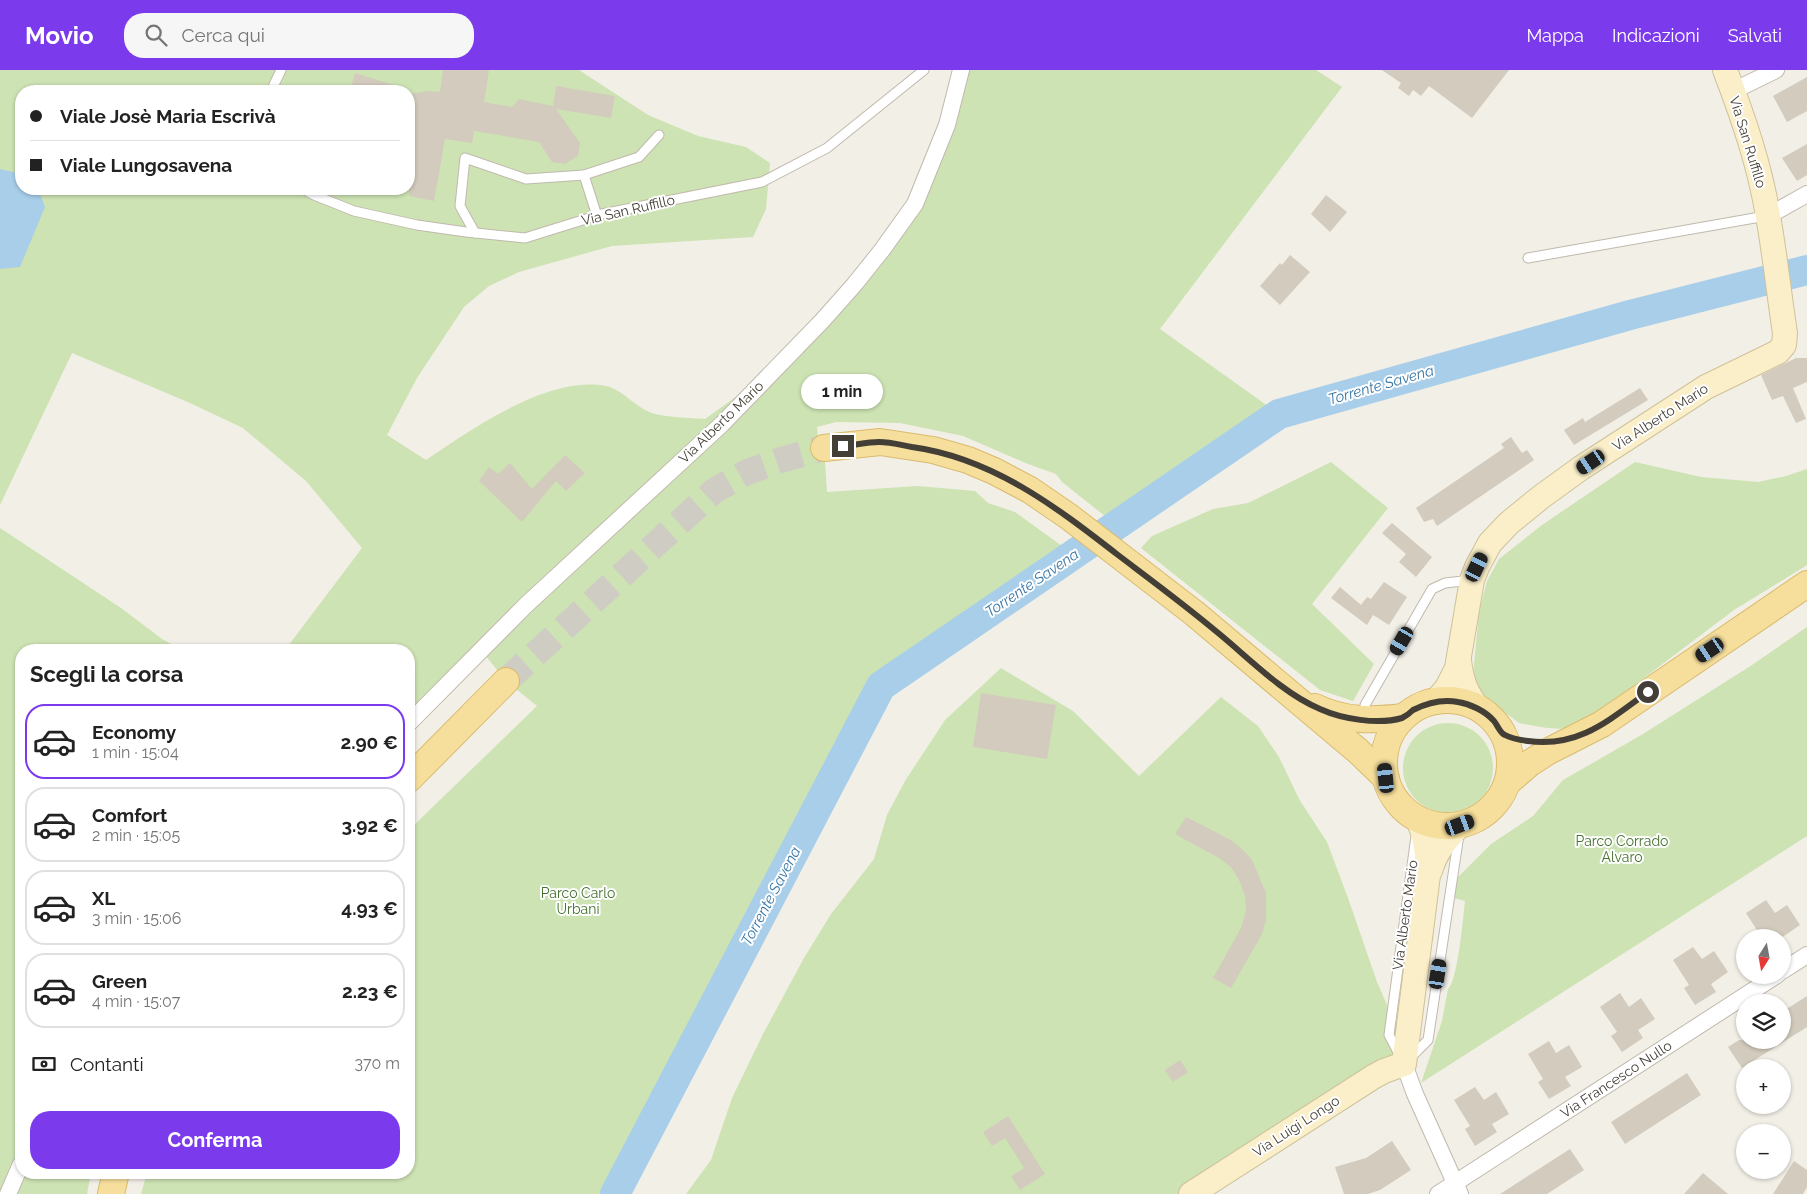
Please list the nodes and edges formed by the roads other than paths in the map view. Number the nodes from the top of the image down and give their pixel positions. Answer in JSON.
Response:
{"nodes":[{"id":1,"x":281,"y":70,"type":"edge"},
{"id":2,"x":924,"y":70,"type":"edge"},
{"id":3,"x":961,"y":70,"type":"edge"},
{"id":4,"x":1776,"y":70,"type":"edge"},
{"id":5,"x":1729,"y":80,"type":"edge"},
{"id":6,"x":275,"y":85,"type":"edge"},
{"id":7,"x":659,"y":136,"type":"dead end"},
{"id":8,"x":584,"y":174,"type":"junction"},
{"id":9,"x":1807,"y":194,"type":"edge"},
{"id":10,"x":314,"y":195,"type":"edge"},
{"id":11,"x":597,"y":216,"type":"junction"},
{"id":12,"x":1768,"y":216,"type":"junction"},
{"id":13,"x":475,"y":233,"type":"junction"},
{"id":14,"x":1528,"y":258,"type":"dead end"},
{"id":15,"x":824,"y":448,"type":"tunnel mouth"},
{"id":16,"x":1472,"y":580,"type":"junction"},
{"id":17,"x":1807,"y":584,"type":"edge"},
{"id":18,"x":1458,"y":660,"type":"junction"},
{"id":19,"x":506,"y":681,"type":"tunnel mouth"},
{"id":20,"x":1296,"y":698,"type":"junction"},
{"id":21,"x":1435,"y":702,"type":"junction"},
{"id":22,"x":1365,"y":705,"type":"dead end"},
{"id":23,"x":1479,"y":709,"type":"junction"},
{"id":24,"x":415,"y":717,"type":"edge"},
{"id":25,"x":1403,"y":717,"type":"junction"},
{"id":26,"x":1504,"y":735,"type":"junction"},
{"id":27,"x":1573,"y":739,"type":"junction"},
{"id":28,"x":415,"y":773,"type":"edge"},
{"id":29,"x":1386,"y":778,"type":"junction"},
{"id":30,"x":1508,"y":782,"type":"junction"},
{"id":31,"x":1418,"y":819,"type":"junction"},
{"id":32,"x":1460,"y":825,"type":"junction"},
{"id":33,"x":1428,"y":875,"type":"junction"},
{"id":34,"x":1807,"y":955,"type":"edge"},
{"id":35,"x":1791,"y":965,"type":"edge"},
{"id":36,"x":1764,"y":984,"type":"edge"},
{"id":37,"x":1404,"y":1064,"type":"junction"},
{"id":38,"x":15,"y":1178,"type":"edge"},
{"id":39,"x":114,"y":1179,"type":"edge"},
{"id":40,"x":1457,"y":1189,"type":"edge"},
{"id":41,"x":8,"y":1194,"type":"edge"},
{"id":42,"x":111,"y":1194,"type":"edge"},
{"id":43,"x":1191,"y":1194,"type":"edge"},
{"id":44,"x":1438,"y":1194,"type":"edge"}],
"edges":[{"from":1,"to":6,"type":"lane"},
{"from":2,"to":11,"type":"lane","name":"Via San Ruffillo"},
{"from":3,"to":24,"type":"street","name":"Via Alberto Mario"},
{"from":4,"to":5,"type":"street"},
{"from":5,"to":12,"type":"street","name":"Via San Ruffillo"},
{"from":7,"to":8,"type":"lane"},
{"from":8,"to":11,"type":"lane"},
{"from":8,"to":13,"type":"lane"},
{"from":9,"to":12,"type":"street"},
{"from":10,"to":13,"type":"lane","name":"Via San Ruffillo"},
{"from":11,"to":13,"type":"lane","name":"Via San Ruffillo"},
{"from":12,"to":14,"type":"lane"},
{"from":12,"to":16,"type":"street","name":"Via Alberto Mario"},
{"from":15,"to":20,"type":"main road"},
{"from":16,"to":18,"type":"street","name":"Via Alberto Mario"},
{"from":16,"to":22,"type":"lane"},
{"from":17,"to":27,"type":"main road"},
{"from":18,"to":21,"type":"street","name":"Via Alberto Mario"},
{"from":18,"to":23,"type":"street","name":"Via Alberto Mario"},
{"from":19,"to":28,"type":"main road"},
{"from":20,"to":25,"type":"main road"},
{"from":20,"to":29,"type":"main road"},
{"from":21,"to":23,"type":"main road"},
{"from":21,"to":25,"type":"main road"},
{"from":23,"to":26,"type":"main road"},
{"from":25,"to":29,"type":"main road"},
{"from":26,"to":27,"type":"main road"},
{"from":26,"to":30,"type":"main road"},
{"from":27,"to":30,"type":"main road"},
{"from":29,"to":31,"type":"main road"},
{"from":30,"to":32,"type":"main road"},
{"from":31,"to":32,"type":"main road"},
{"from":31,"to":33,"type":"street","name":"Via Alberto Mario"},
{"from":31,"to":37,"type":"lane","name":"Via Alberto Mario"},
{"from":32,"to":33,"type":"street","name":"Via Alberto Mario"},
{"from":32,"to":37,"type":"lane"},
{"from":33,"to":37,"type":"street","name":"Via Alberto Mario"},
{"from":34,"to":35,"type":"street"},
{"from":36,"to":40,"type":"street","name":"Via Francesco Nullo"},
{"from":37,"to":40,"type":"street","name":"Via Alberto Mario"},
{"from":37,"to":43,"type":"street","name":"Via Luigi Longo"},
{"from":38,"to":41,"type":"street"},
{"from":39,"to":42,"type":"main road"},
{"from":40,"to":44,"type":"street","name":"Via Francesco Nullo"}]}
